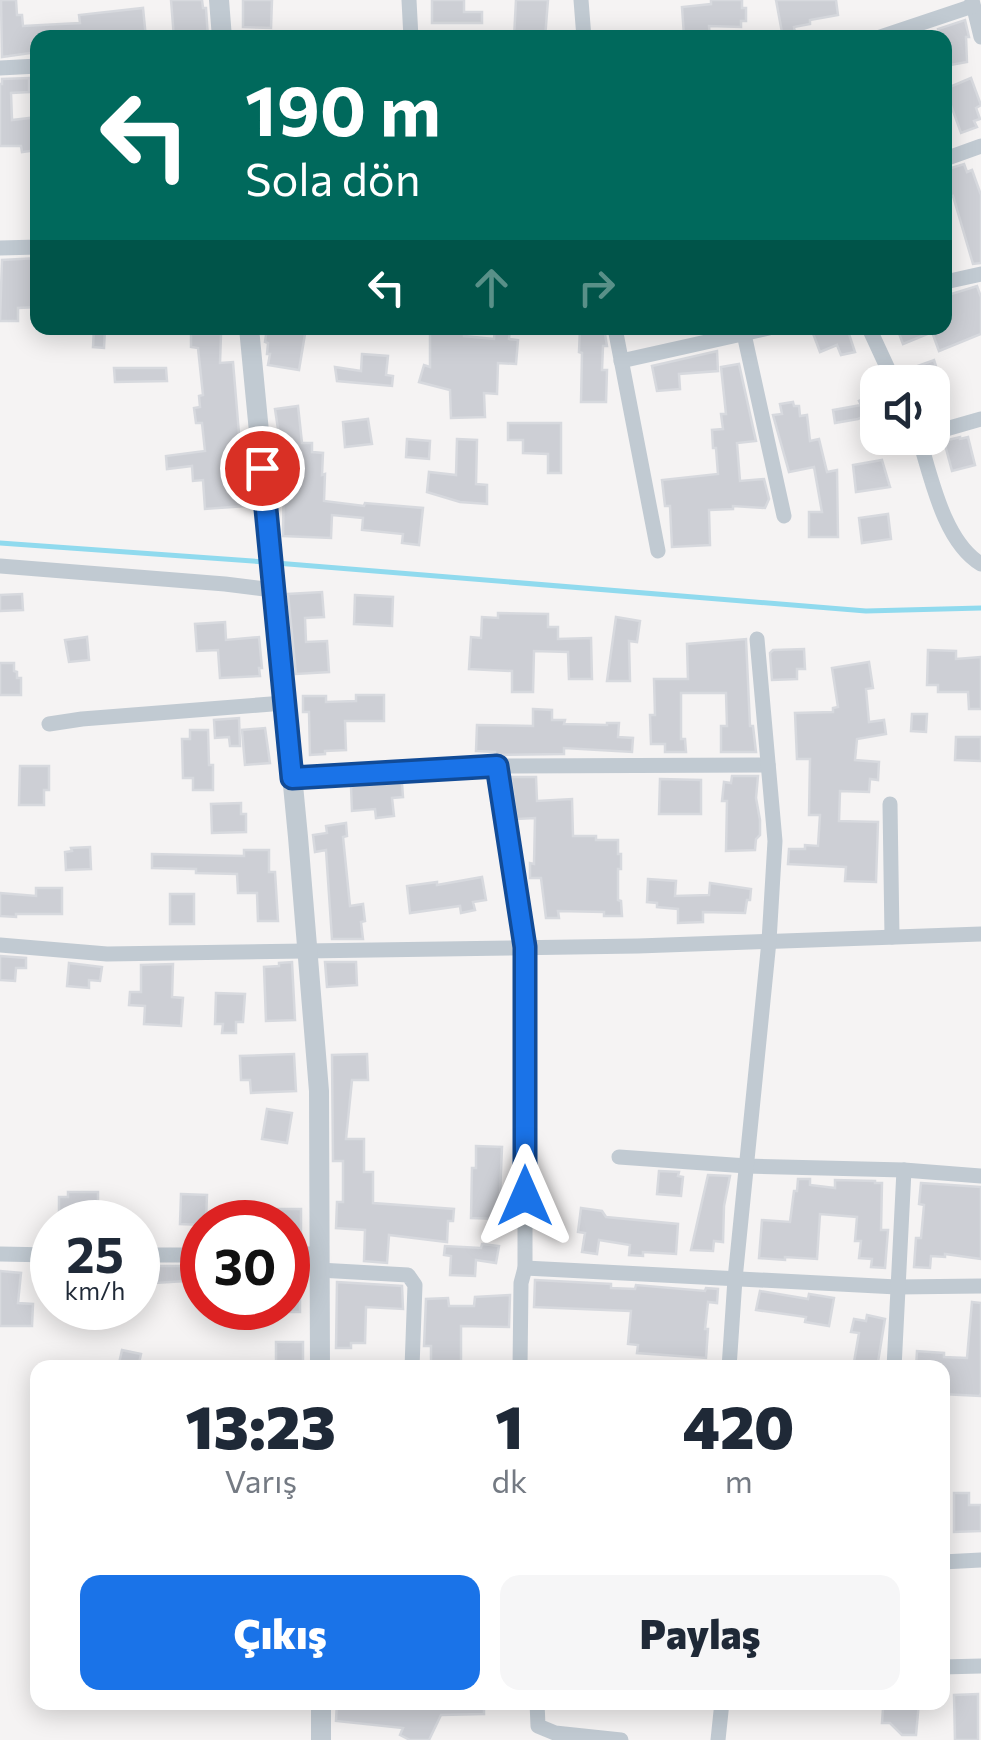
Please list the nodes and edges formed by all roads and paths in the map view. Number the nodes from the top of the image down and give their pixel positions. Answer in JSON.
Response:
{"nodes":[{"id":1,"x":219,"y":0,"type":"edge"},
{"id":2,"x":409,"y":0,"type":"edge"},
{"id":3,"x":580,"y":0,"type":"edge"},
{"id":4,"x":973,"y":3,"type":"edge"},
{"id":5,"x":221,"y":30,"type":"edge"},
{"id":6,"x":411,"y":30,"type":"edge"},
{"id":7,"x":583,"y":30,"type":"edge"},
{"id":8,"x":899,"y":30,"type":"edge"},
{"id":9,"x":981,"y":37,"type":"edge"},
{"id":10,"x":30,"y":66,"type":"edge"},
{"id":11,"x":0,"y":68,"type":"edge"},
{"id":12,"x":981,"y":146,"type":"edge"},
{"id":13,"x":952,"y":156,"type":"edge"},
{"id":14,"x":30,"y":247,"type":"edge"},
{"id":15,"x":0,"y":248,"type":"edge"},
{"id":16,"x":981,"y":274,"type":"edge"},
{"id":17,"x":952,"y":280,"type":"edge"},
{"id":18,"x":250,"y":335,"type":"edge"},
{"id":19,"x":616,"y":335,"type":"edge"},
{"id":20,"x":739,"y":335,"type":"edge"},
{"id":21,"x":744,"y":335,"type":"edge"},
{"id":22,"x":872,"y":335,"type":"edge"},
{"id":23,"x":621,"y":361,"type":"junction"},
{"id":24,"x":886,"y":365,"type":"edge"},
{"id":25,"x":981,"y":419,"type":"edge"},
{"id":26,"x":950,"y":428,"type":"edge"},
{"id":27,"x":924,"y":455,"type":"edge"},
{"id":28,"x":784,"y":516,"type":"dead end"},
{"id":29,"x":658,"y":551,"type":"dead end"},
{"id":30,"x":981,"y":564,"type":"edge"},
{"id":31,"x":0,"y":566,"type":"edge"},
{"id":32,"x":272,"y":587,"type":"junction"},
{"id":33,"x":757,"y":639,"type":"dead end"},
{"id":34,"x":284,"y":702,"type":"junction"},
{"id":35,"x":49,"y":724,"type":"dead end"},
{"id":36,"x":768,"y":765,"type":"junction"},
{"id":37,"x":497,"y":766,"type":"junction"},
{"id":38,"x":292,"y":778,"type":"junction"},
{"id":39,"x":890,"y":804,"type":"dead end"},
{"id":40,"x":981,"y":934,"type":"edge"},
{"id":41,"x":892,"y":937,"type":"junction"},
{"id":42,"x":770,"y":941,"type":"junction"},
{"id":43,"x":0,"y":945,"type":"edge"},
{"id":44,"x":525,"y":947,"type":"junction"},
{"id":45,"x":308,"y":950,"type":"junction"},
{"id":46,"x":618,"y":1157,"type":"dead end"},
{"id":47,"x":747,"y":1166,"type":"junction"},
{"id":48,"x":904,"y":1170,"type":"junction"},
{"id":49,"x":981,"y":1176,"type":"edge"},
{"id":50,"x":0,"y":1254,"type":"edge"},
{"id":51,"x":30,"y":1255,"type":"edge"},
{"id":52,"x":310,"y":1260,"type":"edge"},
{"id":53,"x":320,"y":1262,"type":"junction"},
{"id":54,"x":525,"y":1268,"type":"junction"},
{"id":55,"x":735,"y":1279,"type":"junction"},
{"id":56,"x":981,"y":1286,"type":"edge"},
{"id":57,"x":897,"y":1288,"type":"junction"},
{"id":58,"x":320,"y":1360,"type":"edge"},
{"id":59,"x":412,"y":1360,"type":"edge"},
{"id":60,"x":520,"y":1360,"type":"edge"},
{"id":61,"x":730,"y":1360,"type":"edge"},
{"id":62,"x":894,"y":1360,"type":"edge"},
{"id":63,"x":981,"y":1560,"type":"edge"},
{"id":64,"x":950,"y":1562,"type":"edge"},
{"id":65,"x":981,"y":1666,"type":"edge"},
{"id":66,"x":950,"y":1667,"type":"edge"},
{"id":67,"x":321,"y":1710,"type":"edge"},
{"id":68,"x":537,"y":1710,"type":"edge"},
{"id":69,"x":721,"y":1710,"type":"edge"},
{"id":70,"x":321,"y":1740,"type":"edge"},
{"id":71,"x":620,"y":1740,"type":"edge"},
{"id":72,"x":718,"y":1740,"type":"edge"}],
"edges":[{"from":1,"to":5,"type":"street"},
{"from":2,"to":6,"type":"street"},
{"from":3,"to":7,"type":"street"},
{"from":4,"to":8,"type":"street"},
{"from":4,"to":9,"type":"street"},
{"from":10,"to":11,"type":"street"},
{"from":12,"to":13,"type":"street"},
{"from":14,"to":15,"type":"street"},
{"from":16,"to":17,"type":"street"},
{"from":18,"to":32,"type":"street"},
{"from":19,"to":23,"type":"street"},
{"from":20,"to":23,"type":"street"},
{"from":21,"to":28,"type":"street"},
{"from":22,"to":24,"type":"street"},
{"from":23,"to":29,"type":"street"},
{"from":25,"to":26,"type":"street"},
{"from":27,"to":30,"type":"street"},
{"from":31,"to":32,"type":"street"},
{"from":32,"to":34,"type":"street"},
{"from":33,"to":36,"type":"street"},
{"from":34,"to":35,"type":"street"},
{"from":34,"to":38,"type":"street"},
{"from":36,"to":37,"type":"street"},
{"from":36,"to":42,"type":"street"},
{"from":37,"to":38,"type":"street"},
{"from":37,"to":44,"type":"street"},
{"from":38,"to":45,"type":"street"},
{"from":39,"to":41,"type":"street"},
{"from":40,"to":41,"type":"street"},
{"from":41,"to":42,"type":"street"},
{"from":42,"to":44,"type":"street"},
{"from":42,"to":47,"type":"street"},
{"from":43,"to":45,"type":"street"},
{"from":44,"to":45,"type":"street"},
{"from":44,"to":54,"type":"street"},
{"from":45,"to":53,"type":"street"},
{"from":46,"to":47,"type":"street"},
{"from":47,"to":48,"type":"street"},
{"from":47,"to":55,"type":"street"},
{"from":48,"to":49,"type":"street"},
{"from":48,"to":57,"type":"street"},
{"from":50,"to":51,"type":"street"},
{"from":52,"to":53,"type":"street"},
{"from":53,"to":58,"type":"street"},
{"from":53,"to":59,"type":"street"},
{"from":54,"to":55,"type":"street"},
{"from":54,"to":60,"type":"street"},
{"from":55,"to":57,"type":"street"},
{"from":55,"to":61,"type":"street"},
{"from":56,"to":57,"type":"street"},
{"from":57,"to":62,"type":"street"},
{"from":63,"to":64,"type":"street"},
{"from":65,"to":66,"type":"street"},
{"from":67,"to":70,"type":"street"},
{"from":68,"to":71,"type":"street"},
{"from":69,"to":72,"type":"street"}]}
